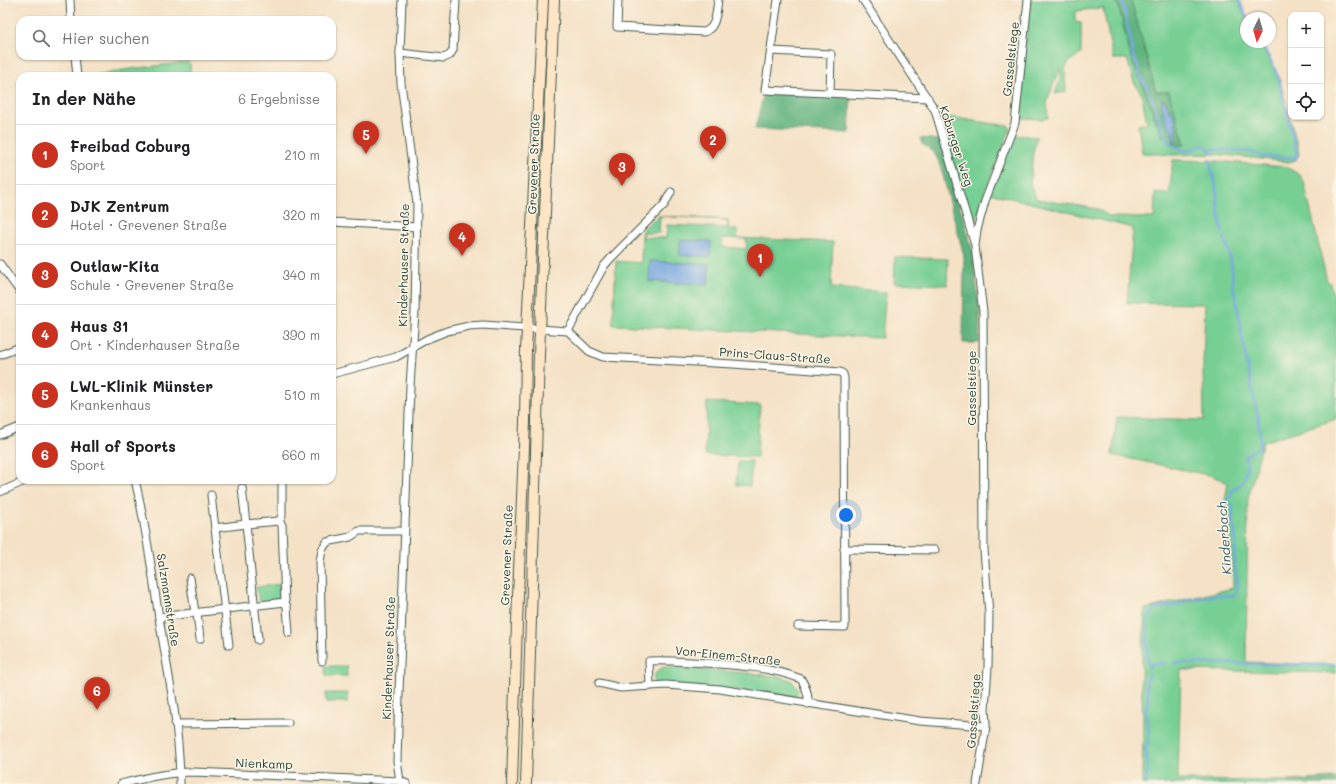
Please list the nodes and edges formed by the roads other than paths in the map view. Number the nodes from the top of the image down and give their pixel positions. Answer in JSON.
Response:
{"nodes":[{"id":1,"x":70,"y":0,"type":"edge"},
{"id":2,"x":402,"y":0,"type":"edge"},
{"id":3,"x":456,"y":0,"type":"edge"},
{"id":4,"x":543,"y":0,"type":"edge"},
{"id":5,"x":554,"y":0,"type":"edge"},
{"id":6,"x":618,"y":0,"type":"edge"},
{"id":7,"x":718,"y":0,"type":"edge"},
{"id":8,"x":778,"y":0,"type":"edge"},
{"id":9,"x":863,"y":0,"type":"edge"},
{"id":10,"x":1028,"y":0,"type":"edge"},
{"id":11,"x":71,"y":16,"type":"edge"},
{"id":12,"x":771,"y":51,"type":"junction"},
{"id":13,"x":400,"y":53,"type":"junction"},
{"id":14,"x":75,"y":60,"type":"edge"},
{"id":15,"x":77,"y":72,"type":"edge"},
{"id":16,"x":830,"y":93,"type":"junction"},
{"id":17,"x":928,"y":98,"type":"junction"},
{"id":18,"x":672,"y":192,"type":"dead end"},
{"id":19,"x":336,"y":222,"type":"edge"},
{"id":20,"x":417,"y":227,"type":"junction"},
{"id":21,"x":975,"y":246,"type":"junction"},
{"id":22,"x":0,"y":264,"type":"edge"},
{"id":23,"x":16,"y":286,"type":"edge"},
{"id":24,"x":528,"y":328,"type":"junction"},
{"id":25,"x":540,"y":329,"type":"junction"},
{"id":26,"x":568,"y":331,"type":"junction"},
{"id":27,"x":413,"y":348,"type":"junction"},
{"id":28,"x":16,"y":349,"type":"edge"},
{"id":29,"x":0,"y":355,"type":"edge"},
{"id":30,"x":336,"y":373,"type":"edge"},
{"id":31,"x":16,"y":429,"type":"edge"},
{"id":32,"x":0,"y":435,"type":"edge"},
{"id":33,"x":18,"y":484,"type":"edge"},
{"id":34,"x":136,"y":484,"type":"edge"},
{"id":35,"x":282,"y":484,"type":"edge"},
{"id":36,"x":242,"y":488,"type":"dead end"},
{"id":37,"x":0,"y":492,"type":"edge"},
{"id":38,"x":211,"y":495,"type":"dead end"},
{"id":39,"x":280,"y":521,"type":"junction"},
{"id":40,"x":246,"y":524,"type":"junction"},
{"id":41,"x":215,"y":528,"type":"junction"},
{"id":42,"x":404,"y":531,"type":"junction"},
{"id":43,"x":844,"y":549,"type":"junction"},
{"id":44,"x":934,"y":550,"type":"dead end"},
{"id":45,"x":190,"y":578,"type":"dead end"},
{"id":46,"x":285,"y":602,"type":"junction"},
{"id":47,"x":255,"y":606,"type":"junction"},
{"id":48,"x":225,"y":610,"type":"junction"},
{"id":49,"x":196,"y":613,"type":"junction"},
{"id":50,"x":159,"y":617,"type":"junction"},
{"id":51,"x":798,"y":626,"type":"dead end"},
{"id":52,"x":289,"y":633,"type":"dead end"},
{"id":53,"x":200,"y":639,"type":"dead end"},
{"id":54,"x":258,"y":640,"type":"dead end"},
{"id":55,"x":229,"y":645,"type":"dead end"},
{"id":56,"x":322,"y":661,"type":"dead end"},
{"id":57,"x":599,"y":683,"type":"dead end"},
{"id":58,"x":650,"y":686,"type":"junction"},
{"id":59,"x":808,"y":704,"type":"junction"},
{"id":60,"x":288,"y":723,"type":"dead end"},
{"id":61,"x":176,"y":724,"type":"junction"},
{"id":62,"x":986,"y":726,"type":"junction"},
{"id":63,"x":180,"y":772,"type":"junction"},
{"id":64,"x":403,"y":783,"type":"edge"},
{"id":65,"x":121,"y":784,"type":"edge"},
{"id":66,"x":180,"y":784,"type":"edge"},
{"id":67,"x":512,"y":784,"type":"edge"},
{"id":68,"x":526,"y":784,"type":"edge"},
{"id":69,"x":977,"y":784,"type":"edge"}],
"edges":[{"from":1,"to":11,"type":"street"},
{"from":2,"to":13,"type":"street","name":"Kinderhauser Straße"},
{"from":3,"to":13,"type":"street"},
{"from":4,"to":24,"type":"main road","name":"Grevener Straße"},
{"from":5,"to":25,"type":"main road","name":"Grevener Straße"},
{"from":6,"to":7,"type":"street"},
{"from":8,"to":12,"type":"street"},
{"from":9,"to":17,"type":"street","name":"Koburger Weg"},
{"from":10,"to":21,"type":"street","name":"Gasselstiege"},
{"from":12,"to":16,"type":"street"},
{"from":12,"to":16,"type":"street"},
{"from":13,"to":20,"type":"street","name":"Kinderhauser Straße"},
{"from":14,"to":15,"type":"street"},
{"from":16,"to":17,"type":"street"},
{"from":17,"to":21,"type":"street","name":"Koburger Weg"},
{"from":18,"to":26,"type":"street"},
{"from":19,"to":20,"type":"street"},
{"from":20,"to":27,"type":"street","name":"Kinderhauser Straße"},
{"from":21,"to":62,"type":"street","name":"Gasselstiege"},
{"from":22,"to":23,"type":"street"},
{"from":24,"to":25,"type":"street"},
{"from":24,"to":27,"type":"street"},
{"from":24,"to":67,"type":"main road","name":"Grevener Straße"},
{"from":25,"to":26,"type":"street"},
{"from":25,"to":68,"type":"main road","name":"Grevener Straße"},
{"from":26,"to":43,"type":"street","name":"Prins-Claus-Straße"},
{"from":27,"to":30,"type":"street"},
{"from":27,"to":42,"type":"street","name":"Kinderhauser Straße"},
{"from":28,"to":29,"type":"street"},
{"from":31,"to":32,"type":"street"},
{"from":33,"to":37,"type":"street"},
{"from":34,"to":50,"type":"street","name":"Salzmannstraße"},
{"from":35,"to":39,"type":"street"},
{"from":36,"to":40,"type":"street"},
{"from":38,"to":41,"type":"street"},
{"from":39,"to":40,"type":"street"},
{"from":39,"to":46,"type":"street"},
{"from":40,"to":41,"type":"street"},
{"from":40,"to":47,"type":"street"},
{"from":41,"to":48,"type":"street"},
{"from":42,"to":56,"type":"street"},
{"from":42,"to":64,"type":"street","name":"Kinderhauser Straße"},
{"from":43,"to":44,"type":"street"},
{"from":43,"to":51,"type":"street","name":"Prins-Claus-Straße"},
{"from":45,"to":49,"type":"street"},
{"from":46,"to":47,"type":"street"},
{"from":46,"to":52,"type":"street"},
{"from":47,"to":48,"type":"street"},
{"from":47,"to":54,"type":"street"},
{"from":48,"to":49,"type":"street"},
{"from":48,"to":55,"type":"street"},
{"from":49,"to":50,"type":"street"},
{"from":49,"to":53,"type":"street"},
{"from":50,"to":61,"type":"street","name":"Salzmannstraße"},
{"from":57,"to":58,"type":"street"},
{"from":58,"to":59,"type":"street"},
{"from":58,"to":59,"type":"street","name":"Von-Einem-Straße"},
{"from":59,"to":62,"type":"street"},
{"from":60,"to":61,"type":"street"},
{"from":61,"to":63,"type":"street","name":"Salzmannstraße"},
{"from":62,"to":69,"type":"street","name":"Gasselstiege"},
{"from":63,"to":64,"type":"street","name":"Nienkamp"},
{"from":63,"to":65,"type":"street","name":"Nienkamp"},
{"from":63,"to":66,"type":"street","name":"Salzmannstraße"}]}
